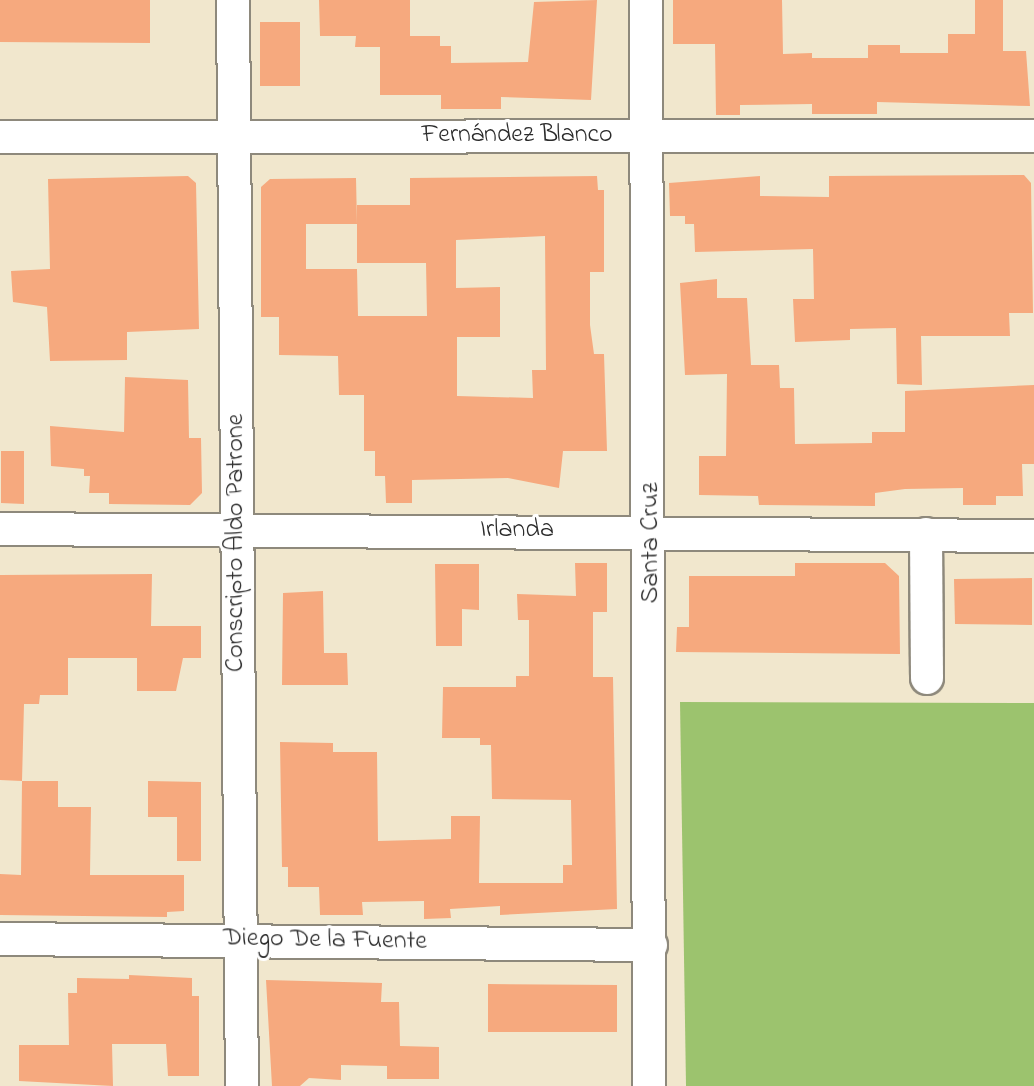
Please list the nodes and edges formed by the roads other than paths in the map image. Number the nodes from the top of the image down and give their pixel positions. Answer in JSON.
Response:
{"nodes":[{"id":1,"x":233,"y":0,"type":"edge"},
{"id":2,"x":646,"y":0,"type":"edge"},
{"id":3,"x":235,"y":136,"type":"junction"},
{"id":4,"x":650,"y":136,"type":"junction"},
{"id":5,"x":1034,"y":136,"type":"edge"},
{"id":6,"x":0,"y":137,"type":"edge"},
{"id":7,"x":0,"y":529,"type":"edge"},
{"id":8,"x":237,"y":530,"type":"junction"},
{"id":9,"x":652,"y":531,"type":"junction"},
{"id":10,"x":926,"y":534,"type":"junction"},
{"id":11,"x":1034,"y":536,"type":"edge"},
{"id":12,"x":927,"y":678,"type":"dead end"},
{"id":13,"x":0,"y":939,"type":"edge"},
{"id":14,"x":241,"y":939,"type":"junction"},
{"id":15,"x":651,"y":945,"type":"junction"},
{"id":16,"x":242,"y":1086,"type":"edge"},
{"id":17,"x":649,"y":1086,"type":"edge"}],
"edges":[{"from":1,"to":3,"type":"street","name":"Conscripto Aldo Patrone"},
{"from":2,"to":4,"type":"street","name":"Santa Cruz"},
{"from":3,"to":4,"type":"street","name":"Fernández Blanco"},
{"from":3,"to":6,"type":"street","name":"Fernández Blanco"},
{"from":3,"to":8,"type":"street","name":"Conscripto Aldo Patrone"},
{"from":4,"to":5,"type":"street","name":"Fernández Blanco"},
{"from":4,"to":9,"type":"street","name":"Santa Cruz"},
{"from":7,"to":8,"type":"street","name":"Irlanda"},
{"from":8,"to":9,"type":"street","name":"Irlanda"},
{"from":8,"to":14,"type":"street","name":"Conscripto Aldo Patrone"},
{"from":9,"to":10,"type":"street","name":"Irlanda"},
{"from":9,"to":15,"type":"street","name":"Santa Cruz"},
{"from":10,"to":11,"type":"street","name":"Irlanda"},
{"from":10,"to":12,"type":"street"},
{"from":13,"to":14,"type":"street","name":"Diego De la Fuente"},
{"from":14,"to":15,"type":"street","name":"Diego De la Fuente"},
{"from":14,"to":16,"type":"street","name":"Conscripto Aldo Patrone"},
{"from":15,"to":17,"type":"street","name":"Santa Cruz"}]}
